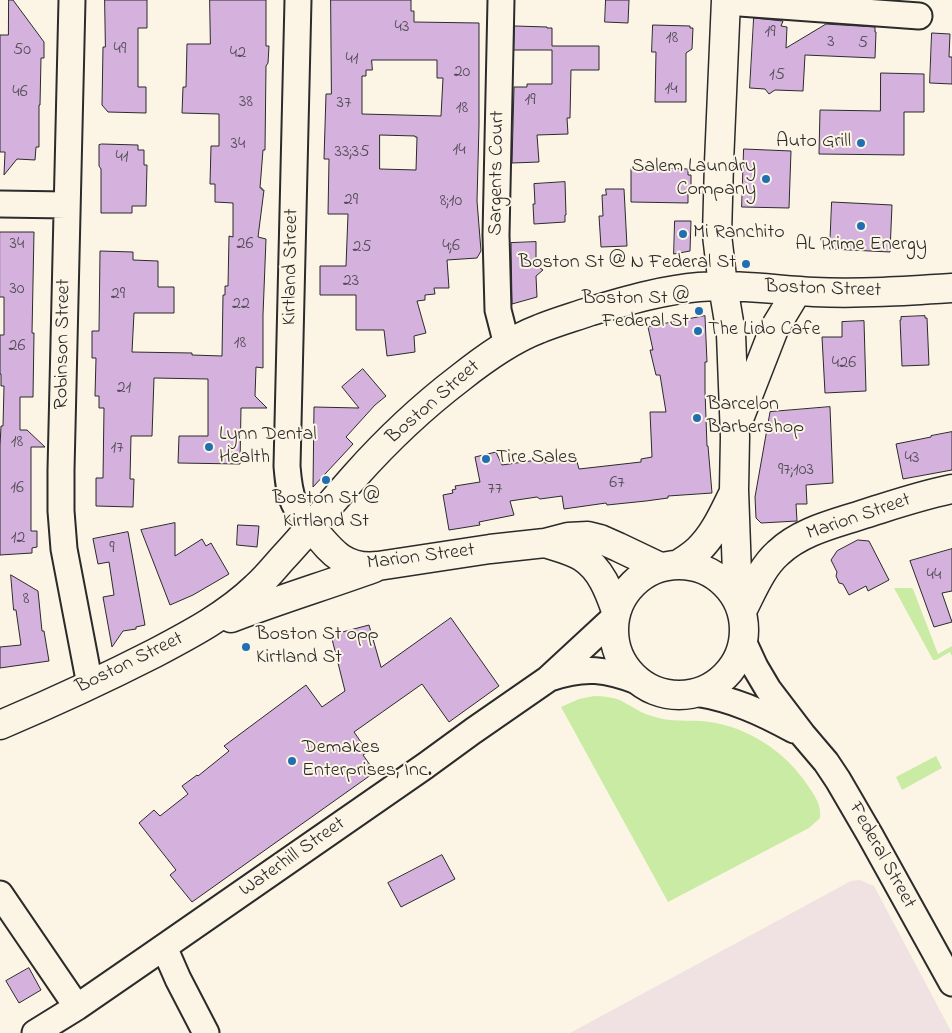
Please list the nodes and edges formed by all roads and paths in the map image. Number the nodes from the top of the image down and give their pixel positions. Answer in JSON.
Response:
{"nodes":[{"id":1,"x":72,"y":0,"type":"edge"},
{"id":2,"x":298,"y":0,"type":"edge"},
{"id":3,"x":502,"y":0,"type":"edge"},
{"id":4,"x":726,"y":1,"type":"edge"},
{"id":5,"x":919,"y":16,"type":"dead end"},
{"id":6,"x":0,"y":204,"type":"edge"},
{"id":7,"x":67,"y":205,"type":"junction"},
{"id":8,"x":723,"y":286,"type":"junction"},
{"id":9,"x":952,"y":288,"type":"edge"},
{"id":10,"x":798,"y":291,"type":"junction"},
{"id":11,"x":507,"y":345,"type":"junction"},
{"id":12,"x":735,"y":430,"type":"junction"},
{"id":13,"x":952,"y":489,"type":"edge"},
{"id":14,"x":734,"y":490,"type":"junction"},
{"id":15,"x":311,"y":527,"type":"junction"},
{"id":16,"x":545,"y":543,"type":"junction"},
{"id":17,"x":378,"y":566,"type":"junction"},
{"id":18,"x":670,"y":566,"type":"junction"},
{"id":19,"x":740,"y":606,"type":"junction"},
{"id":20,"x":616,"y":614,"type":"junction"},
{"id":21,"x":194,"y":632,"type":"junction"},
{"id":22,"x":743,"y":641,"type":"junction"},
{"id":23,"x":548,"y":679,"type":"junction"},
{"id":24,"x":640,"y":682,"type":"junction"},
{"id":25,"x":90,"y":685,"type":"junction"},
{"id":26,"x":696,"y":693,"type":"junction"},
{"id":27,"x":0,"y":725,"type":"edge"},
{"id":28,"x":803,"y":735,"type":"junction"},
{"id":29,"x":0,"y":894,"type":"edge"},
{"id":30,"x":164,"y":947,"type":"junction"},
{"id":31,"x":952,"y":983,"type":"edge"},
{"id":32,"x":77,"y":1006,"type":"junction"},
{"id":33,"x":35,"y":1033,"type":"edge"},
{"id":34,"x":206,"y":1033,"type":"edge"}],
"edges":[{"from":1,"to":7,"type":"street","name":"Robinson Street"},
{"from":2,"to":15,"type":"street","name":"Kirtland Street"},
{"from":3,"to":11,"type":"street","name":"Sargents Court"},
{"from":4,"to":5,"type":"street"},
{"from":4,"to":8,"type":"main road"},
{"from":6,"to":7,"type":"street"},
{"from":7,"to":25,"type":"street","name":"Robinson Street"},
{"from":8,"to":10,"type":"main road","name":"Boston Street"},
{"from":8,"to":11,"type":"main road","name":"Boston Street"},
{"from":8,"to":12,"type":"main road"},
{"from":9,"to":10,"type":"main road","name":"Boston Street"},
{"from":10,"to":12,"type":"main road"},
{"from":11,"to":15,"type":"main road","name":"Boston Street"},
{"from":12,"to":14,"type":"main road"},
{"from":13,"to":19,"type":"main road","name":"Marion Street"},
{"from":14,"to":18,"type":"main road"},
{"from":14,"to":19,"type":"main road"},
{"from":15,"to":17,"type":"main road","name":"Marion Street"},
{"from":15,"to":21,"type":"main road","name":"Boston Street"},
{"from":16,"to":17,"type":"main road","name":"Marion Street"},
{"from":16,"to":18,"type":"main road","name":"Marion Street"},
{"from":16,"to":20,"type":"main road","name":"Marion Street"},
{"from":17,"to":21,"type":"main road"},
{"from":18,"to":19,"type":"main road"},
{"from":18,"to":20,"type":"main road"},
{"from":19,"to":22,"type":"main road"},
{"from":20,"to":23,"type":"street","name":"Waterhill Street"},
{"from":20,"to":24,"type":"main road"},
{"from":21,"to":25,"type":"main road","name":"Boston Street"},
{"from":22,"to":26,"type":"main road"},
{"from":22,"to":28,"type":"street","name":"Federal Street"},
{"from":23,"to":24,"type":"street","name":"Waterhill Street"},
{"from":23,"to":30,"type":"street","name":"Waterhill Street"},
{"from":24,"to":26,"type":"main road"},
{"from":25,"to":27,"type":"main road","name":"Boston Street"},
{"from":26,"to":28,"type":"street","name":"Federal Street"},
{"from":28,"to":31,"type":"street","name":"Federal Street"},
{"from":29,"to":32,"type":"street"},
{"from":30,"to":32,"type":"street","name":"Waterhill Street"},
{"from":30,"to":34,"type":"street"},
{"from":32,"to":33,"type":"street","name":"Waterhill Street"}]}
